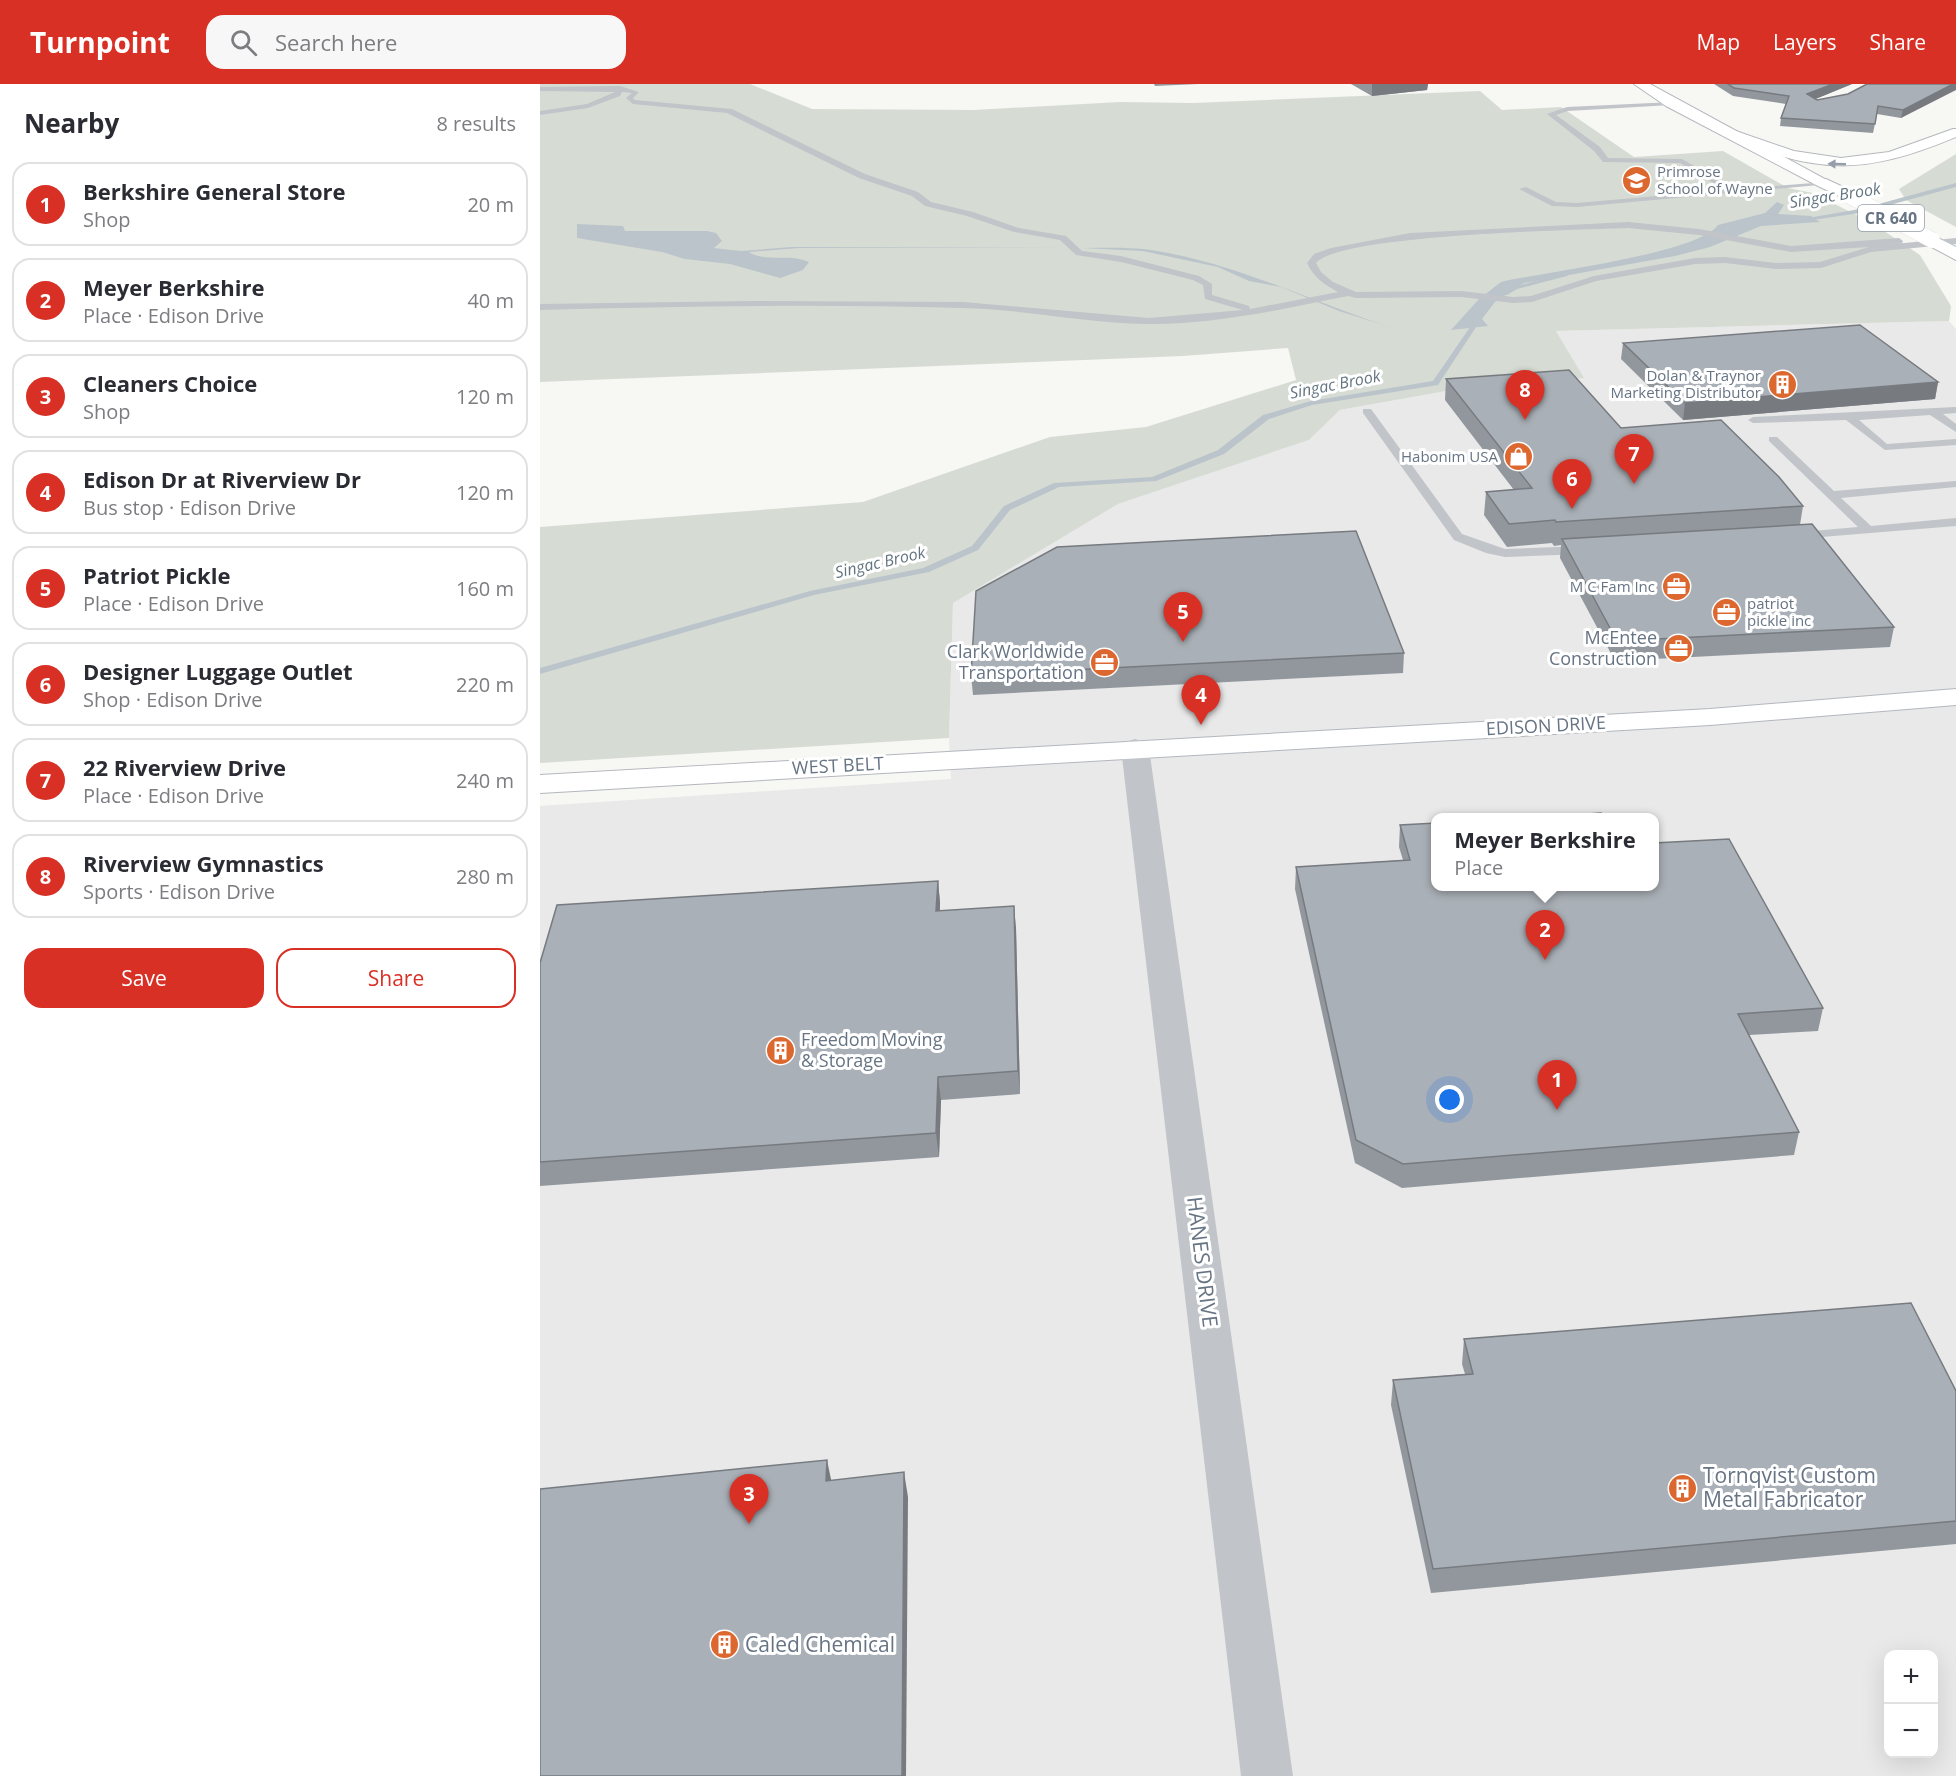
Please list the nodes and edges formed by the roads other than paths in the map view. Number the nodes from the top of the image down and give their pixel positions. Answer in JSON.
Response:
{"nodes":[{"id":1,"x":629,"y":84,"type":"edge"},
{"id":2,"x":1641,"y":84,"type":"edge"},
{"id":3,"x":540,"y":89,"type":"edge"},
{"id":4,"x":618,"y":90,"type":"junction"},
{"id":5,"x":1671,"y":103,"type":"junction"},
{"id":6,"x":540,"y":113,"type":"edge"},
{"id":7,"x":1954,"y":132,"type":"edge"},
{"id":8,"x":1730,"y":133,"type":"junction"},
{"id":9,"x":1826,"y":184,"type":"junction"},
{"id":10,"x":1523,"y":189,"type":"dead end"},
{"id":11,"x":1734,"y":192,"type":"junction"},
{"id":12,"x":1742,"y":241,"type":"junction"},
{"id":13,"x":1899,"y":241,"type":"dead end"},
{"id":14,"x":1935,"y":241,"type":"junction"},
{"id":15,"x":1956,"y":241,"type":"edge"},
{"id":16,"x":1956,"y":248,"type":"edge"},
{"id":17,"x":1860,"y":249,"type":"junction"},
{"id":18,"x":1956,"y":255,"type":"edge"},
{"id":19,"x":1716,"y":259,"type":"junction"},
{"id":20,"x":1347,"y":293,"type":"junction"},
{"id":21,"x":540,"y":307,"type":"edge"},
{"id":22,"x":1259,"y":310,"type":"junction"},
{"id":23,"x":1956,"y":410,"type":"edge"},
{"id":24,"x":1367,"y":411,"type":"dead end"},
{"id":25,"x":1933,"y":412,"type":"junction"},
{"id":26,"x":1849,"y":417,"type":"junction"},
{"id":27,"x":1753,"y":420,"type":"edge"},
{"id":28,"x":1956,"y":429,"type":"edge"},
{"id":29,"x":1773,"y":439,"type":"dead end"},
{"id":30,"x":1956,"y":442,"type":"edge"},
{"id":31,"x":1956,"y":484,"type":"edge"},
{"id":32,"x":1831,"y":495,"type":"junction"},
{"id":33,"x":1956,"y":522,"type":"edge"},
{"id":34,"x":1868,"y":530,"type":"junction"},
{"id":35,"x":1787,"y":537,"type":"edge"},
{"id":36,"x":1599,"y":549,"type":"edge"},
{"id":37,"x":1956,"y":697,"type":"edge"},
{"id":38,"x":1136,"y":748,"type":"junction"},
{"id":39,"x":540,"y":784,"type":"edge"},
{"id":40,"x":1268,"y":1776,"type":"edge"}],
"edges":[{"from":1,"to":4,"type":"lane"},
{"from":2,"to":5,"type":"main road"},
{"from":3,"to":4,"type":"lane"},
{"from":4,"to":6,"type":"lane"},
{"from":4,"to":22,"type":"lane"},
{"from":5,"to":8,"type":"main road"},
{"from":5,"to":11,"type":"lane"},
{"from":7,"to":8,"type":"main road","one_way":true},
{"from":7,"to":9,"type":"main road"},
{"from":8,"to":9,"type":"main road"},
{"from":9,"to":11,"type":"lane"},
{"from":9,"to":14,"type":"main road","number":"CR 640","bridge":true},
{"from":10,"to":11,"type":"lane"},
{"from":12,"to":17,"type":"lane"},
{"from":12,"to":19,"type":"lane"},
{"from":12,"to":20,"type":"lane"},
{"from":13,"to":17,"type":"lane"},
{"from":14,"to":15,"type":"lane"},
{"from":14,"to":16,"type":"main road"},
{"from":14,"to":17,"type":"lane"},
{"from":14,"to":18,"type":"main road","number":"CR 640"},
{"from":17,"to":19,"type":"lane"},
{"from":19,"to":20,"type":"lane"},
{"from":20,"to":22,"type":"lane"},
{"from":21,"to":22,"type":"lane"},
{"from":23,"to":25,"type":"lane"},
{"from":24,"to":36,"type":"lane"},
{"from":25,"to":26,"type":"lane"},
{"from":25,"to":28,"type":"lane"},
{"from":26,"to":27,"type":"lane"},
{"from":26,"to":30,"type":"lane"},
{"from":29,"to":32,"type":"lane"},
{"from":31,"to":32,"type":"lane"},
{"from":32,"to":34,"type":"lane"},
{"from":33,"to":34,"type":"lane"},
{"from":34,"to":35,"type":"lane"},
{"from":37,"to":38,"type":"main road","name":"EDISON DRIVE"},
{"from":38,"to":39,"type":"main road","name":"WEST BELT"},
{"from":38,"to":40,"type":"street","name":"HANES DRIVE"}]}
